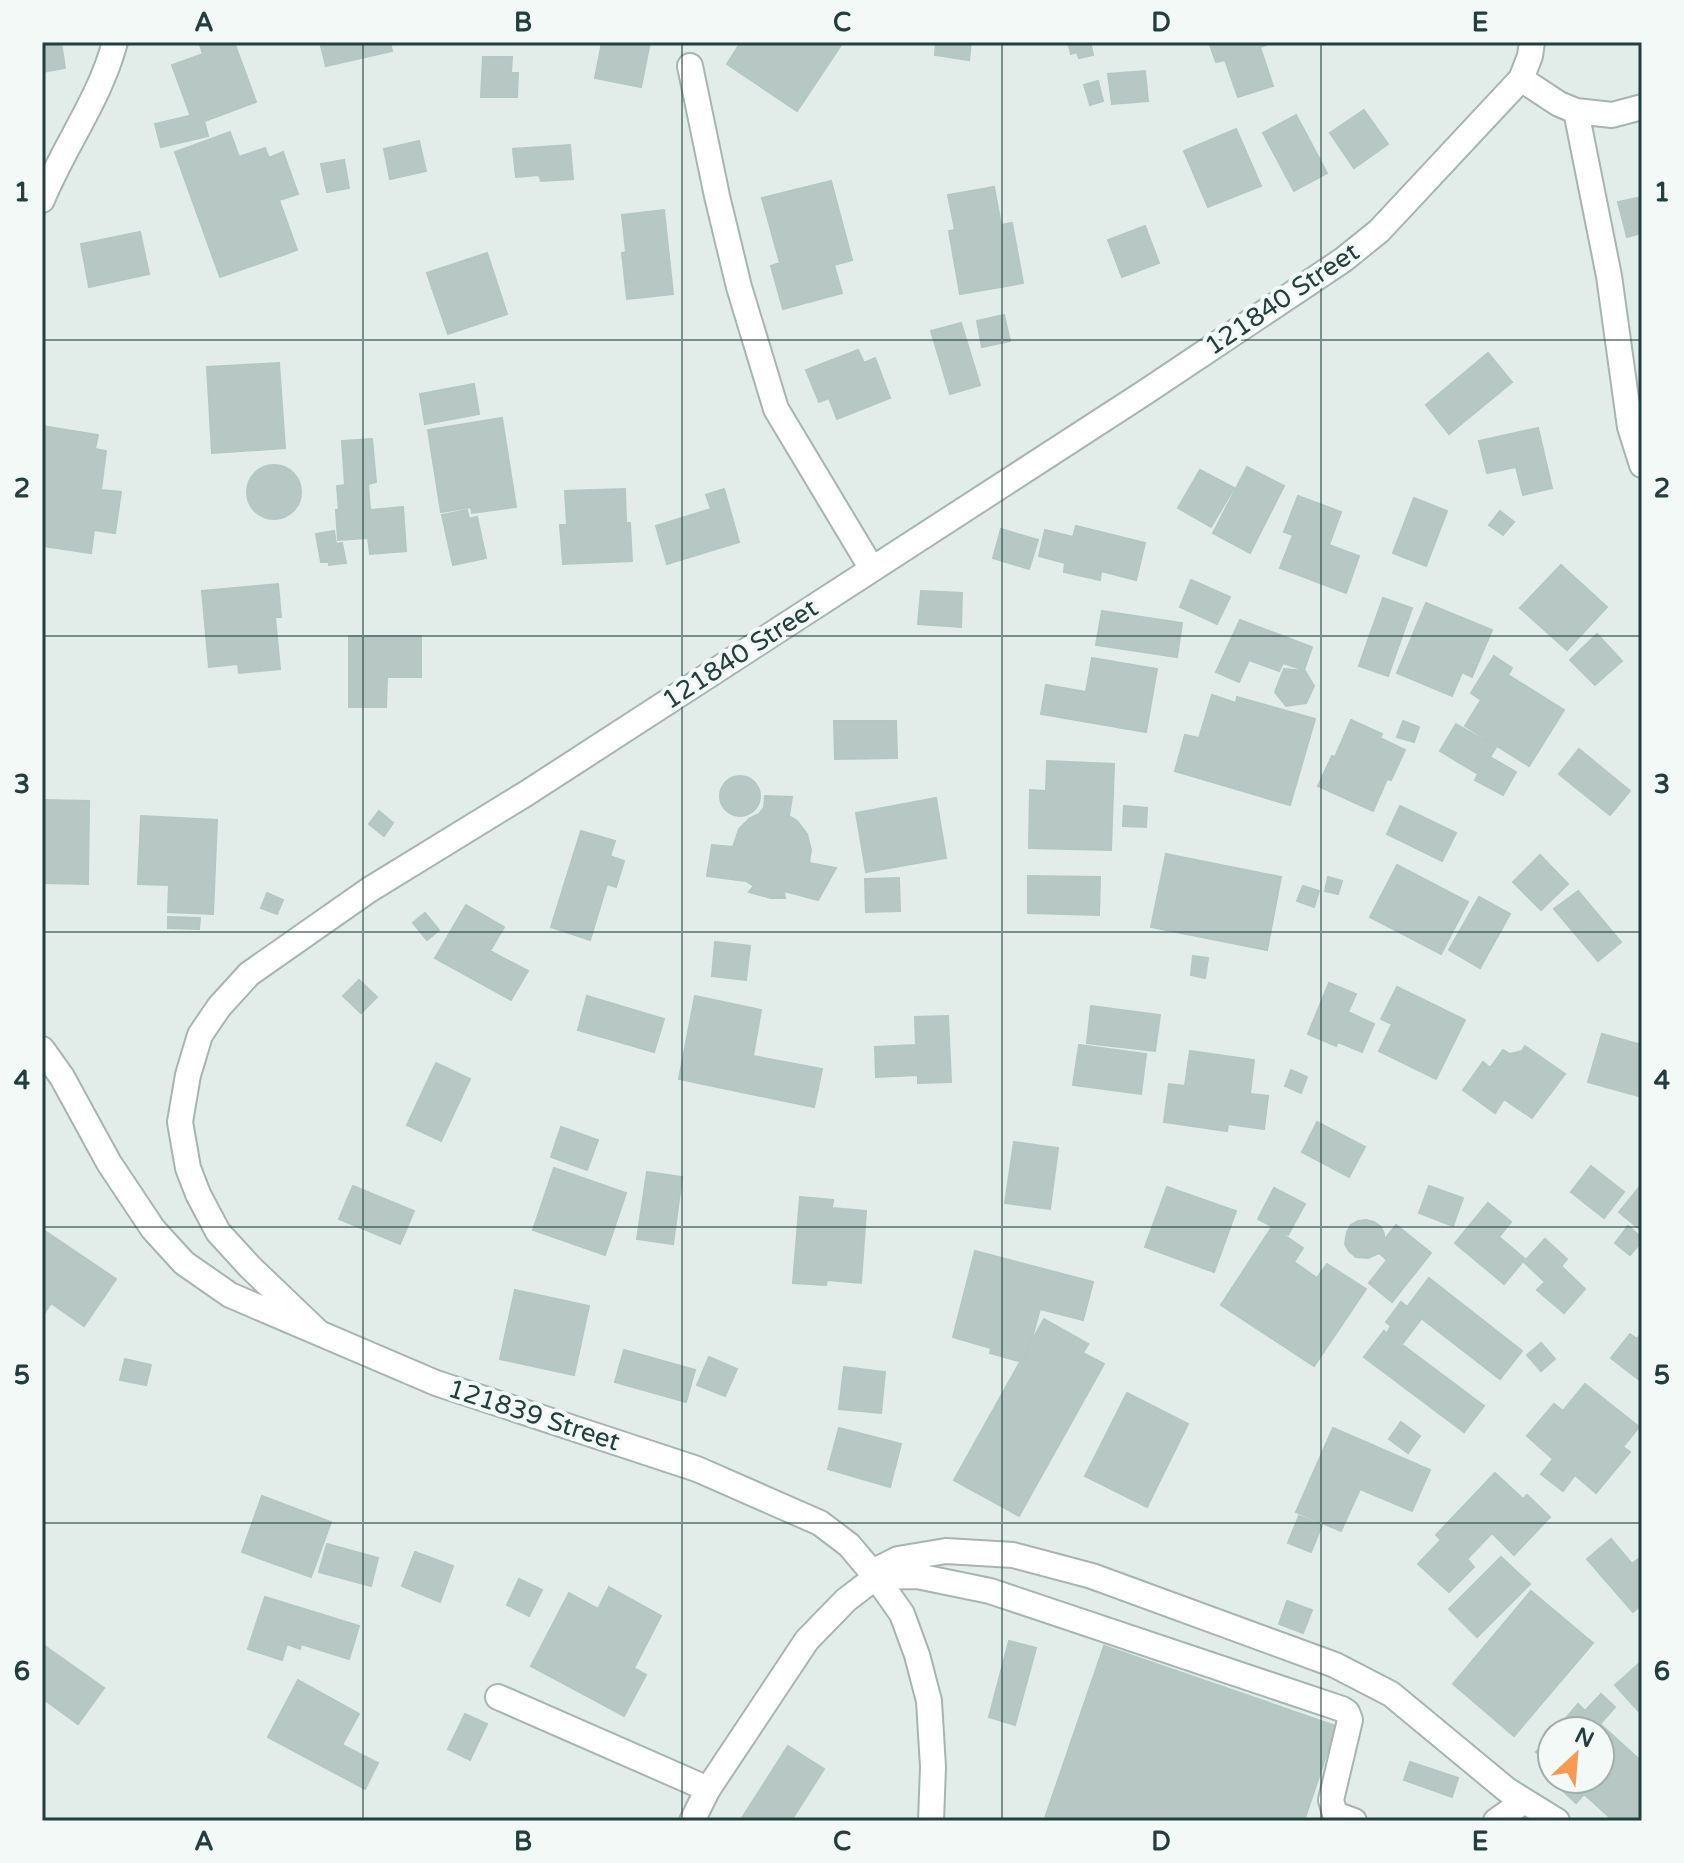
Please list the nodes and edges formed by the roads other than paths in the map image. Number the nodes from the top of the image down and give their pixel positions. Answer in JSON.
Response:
{"nodes":[{"id":1,"x":115,"y":42,"type":"edge"},
{"id":2,"x":1532,"y":42,"type":"edge"},
{"id":3,"x":690,"y":66,"type":"dead end"},
{"id":4,"x":1521,"y":79,"type":"junction"},
{"id":5,"x":1642,"y":107,"type":"edge"},
{"id":6,"x":1576,"y":111,"type":"junction"},
{"id":7,"x":42,"y":200,"type":"edge"},
{"id":8,"x":1642,"y":465,"type":"edge"},
{"id":9,"x":872,"y":569,"type":"junction"},
{"id":10,"x":42,"y":1049,"type":"edge"},
{"id":11,"x":318,"y":1332,"type":"junction"},
{"id":12,"x":876,"y":1577,"type":"junction"},
{"id":13,"x":498,"y":1697,"type":"dead end"},
{"id":14,"x":708,"y":1789,"type":"junction"},
{"id":15,"x":1524,"y":1801,"type":"junction"},
{"id":16,"x":692,"y":1821,"type":"edge"},
{"id":17,"x":931,"y":1821,"type":"edge"},
{"id":18,"x":1354,"y":1821,"type":"edge"},
{"id":19,"x":1496,"y":1821,"type":"edge"},
{"id":20,"x":1557,"y":1821,"type":"edge"}],
"edges":[{"from":1,"to":7,"type":"street"},
{"from":2,"to":4,"type":"street","name":"121840 Street"},
{"from":3,"to":9,"type":"street"},
{"from":4,"to":6,"type":"street"},
{"from":4,"to":9,"type":"street","name":"121840 Street"},
{"from":5,"to":6,"type":"street"},
{"from":6,"to":8,"type":"street"},
{"from":9,"to":11,"type":"street","name":"121840 Street"},
{"from":10,"to":11,"type":"street","name":"121839 Street"},
{"from":11,"to":12,"type":"street","name":"121839 Street"},
{"from":12,"to":14,"type":"street"},
{"from":12,"to":15,"type":"street"},
{"from":12,"to":17,"type":"street","name":"121839 Street"},
{"from":12,"to":18,"type":"street"},
{"from":13,"to":14,"type":"street"},
{"from":14,"to":16,"type":"street"},
{"from":15,"to":19,"type":"street"},
{"from":15,"to":20,"type":"street"}]}
